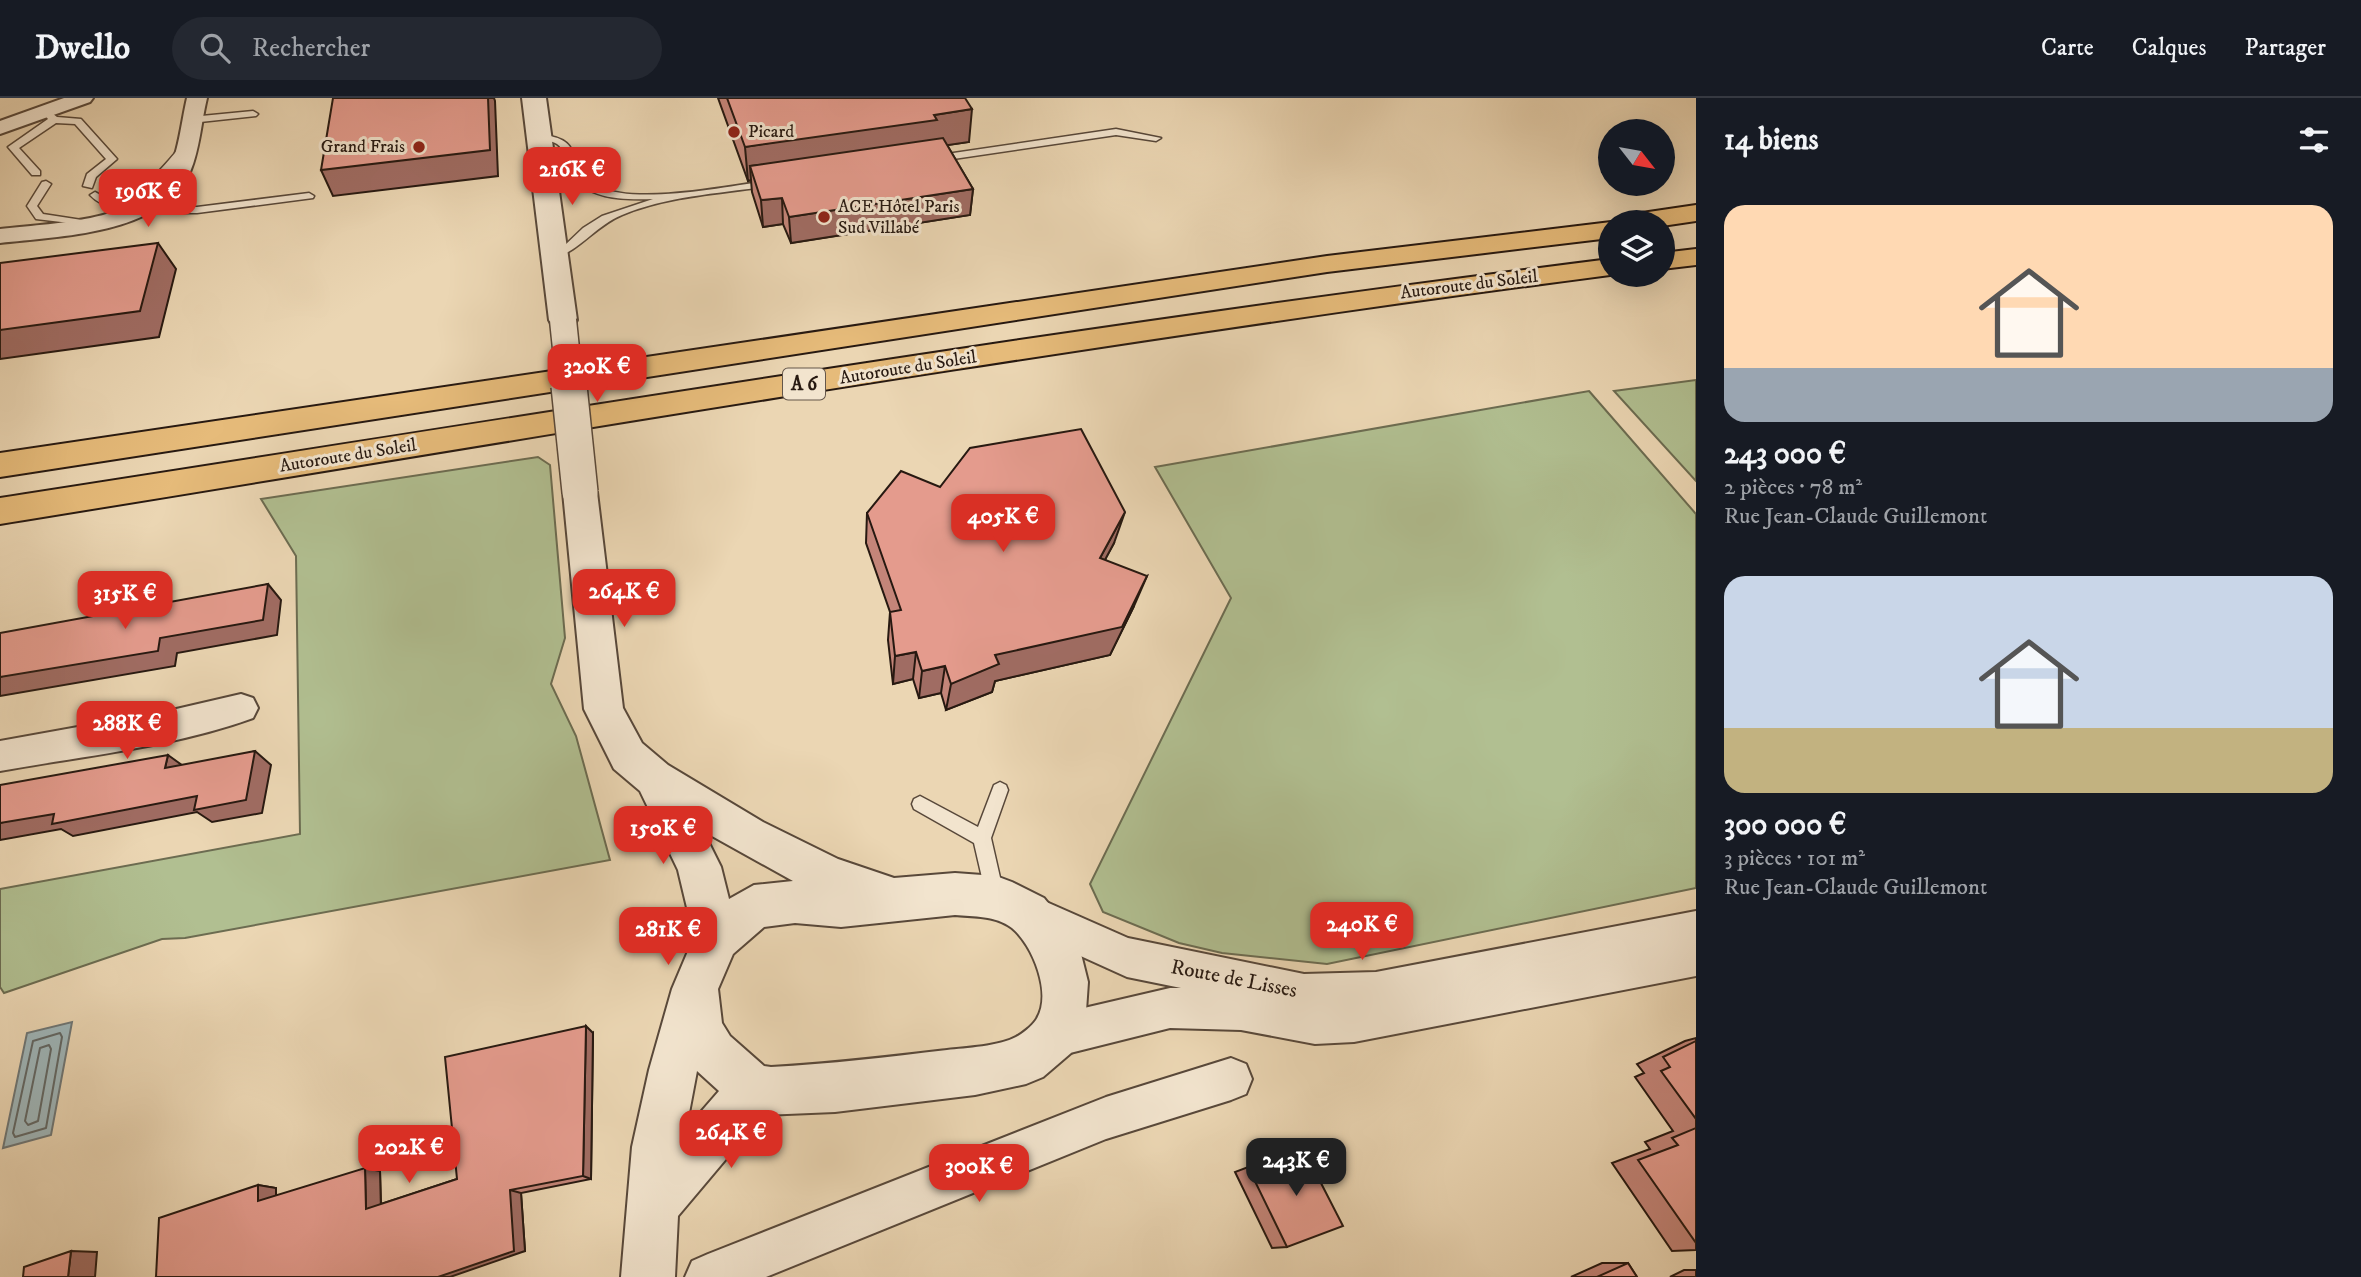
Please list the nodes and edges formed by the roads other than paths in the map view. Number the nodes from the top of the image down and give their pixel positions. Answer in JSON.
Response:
{"nodes":[{"id":1,"x":83,"y":98,"type":"edge"},
{"id":2,"x":534,"y":98,"type":"edge"},
{"id":3,"x":195,"y":104,"type":"edge"},
{"id":4,"x":253,"y":114,"type":"dead end"},
{"id":5,"x":50,"y":116,"type":"junction"},
{"id":6,"x":0,"y":128,"type":"edge"},
{"id":7,"x":540,"y":138,"type":"junction"},
{"id":8,"x":1156,"y":138,"type":"dead end"},
{"id":9,"x":185,"y":148,"type":"junction"},
{"id":10,"x":925,"y":160,"type":"edge"},
{"id":11,"x":36,"y":173,"type":"dead end"},
{"id":12,"x":789,"y":180,"type":"edge"},
{"id":13,"x":46,"y":184,"type":"dead end"},
{"id":14,"x":709,"y":192,"type":"junction"},
{"id":15,"x":309,"y":196,"type":"dead end"},
{"id":16,"x":139,"y":210,"type":"junction"},
{"id":17,"x":1696,"y":213,"type":"edge"},
{"id":18,"x":1675,"y":216,"type":"edge"},
{"id":19,"x":1696,"y":221,"type":"edge"},
{"id":20,"x":1675,"y":223,"type":"edge"},
{"id":21,"x":91,"y":224,"type":"junction"},
{"id":22,"x":1598,"y":229,"type":"edge"},
{"id":23,"x":0,"y":236,"type":"edge"},
{"id":24,"x":554,"y":255,"type":"junction"},
{"id":25,"x":1696,"y":257,"type":"edge"},
{"id":26,"x":1675,"y":259,"type":"edge"},
{"id":27,"x":1598,"y":269,"type":"edge"},
{"id":28,"x":0,"y":465,"type":"edge"},
{"id":29,"x":0,"y":511,"type":"edge"},
{"id":30,"x":242,"y":708,"type":"dead end"},
{"id":31,"x":0,"y":756,"type":"edge"},
{"id":32,"x":654,"y":778,"type":"junction"},
{"id":33,"x":1000,"y":790,"type":"dead end"},
{"id":34,"x":920,"y":804,"type":"dead end"},
{"id":35,"x":982,"y":838,"type":"junction"},
{"id":36,"x":892,"y":898,"type":"junction"},
{"id":37,"x":1012,"y":905,"type":"junction"},
{"id":38,"x":1696,"y":930,"type":"edge"},
{"id":39,"x":716,"y":938,"type":"junction"},
{"id":40,"x":1696,"y":956,"type":"edge"},
{"id":41,"x":695,"y":989,"type":"junction"},
{"id":42,"x":1054,"y":1036,"type":"junction"},
{"id":43,"x":1231,"y":1079,"type":"dead end"},
{"id":44,"x":752,"y":1089,"type":"junction"},
{"id":45,"x":654,"y":1204,"type":"junction"},
{"id":46,"x":648,"y":1277,"type":"edge"},
{"id":47,"x":708,"y":1277,"type":"edge"}],
"edges":[{"from":1,"to":5,"type":"street"},
{"from":2,"to":7,"type":"street"},
{"from":3,"to":4,"type":"lane"},
{"from":3,"to":9,"type":"street"},
{"from":5,"to":6,"type":"street"},
{"from":5,"to":9,"type":"lane"},
{"from":5,"to":11,"type":"lane"},
{"from":7,"to":14,"type":"lane"},
{"from":7,"to":24,"type":"street"},
{"from":8,"to":10,"type":"lane"},
{"from":9,"to":16,"type":"street"},
{"from":12,"to":14,"type":"lane"},
{"from":13,"to":21,"type":"lane"},
{"from":14,"to":24,"type":"lane"},
{"from":15,"to":16,"type":"lane"},
{"from":16,"to":21,"type":"street"},
{"from":17,"to":18,"type":"highway"},
{"from":19,"to":20,"type":"highway"},
{"from":21,"to":23,"type":"street"},
{"from":22,"to":28,"type":"highway","name":"Autoroute du Soleil","number":"A 6"},
{"from":24,"to":32,"type":"street","bridge":true},
{"from":25,"to":26,"type":"highway"},
{"from":27,"to":29,"type":"highway","name":"Autoroute du Soleil","number":"A 6"},
{"from":30,"to":31,"type":"street"},
{"from":32,"to":36,"type":"street"},
{"from":32,"to":39,"type":"street"},
{"from":33,"to":35,"type":"lane"},
{"from":34,"to":35,"type":"lane"},
{"from":35,"to":37,"type":"lane"},
{"from":36,"to":37,"type":"street"},
{"from":36,"to":39,"type":"street"},
{"from":37,"to":38,"type":"street","name":"Route de Lisses"},
{"from":37,"to":42,"type":"street"},
{"from":39,"to":41,"type":"street"},
{"from":40,"to":42,"type":"street","name":"Route de Lisses"},
{"from":41,"to":44,"type":"street"},
{"from":41,"to":45,"type":"street"},
{"from":42,"to":44,"type":"street"},
{"from":43,"to":47,"type":"street"},
{"from":44,"to":45,"type":"street"},
{"from":45,"to":46,"type":"street"}]}
